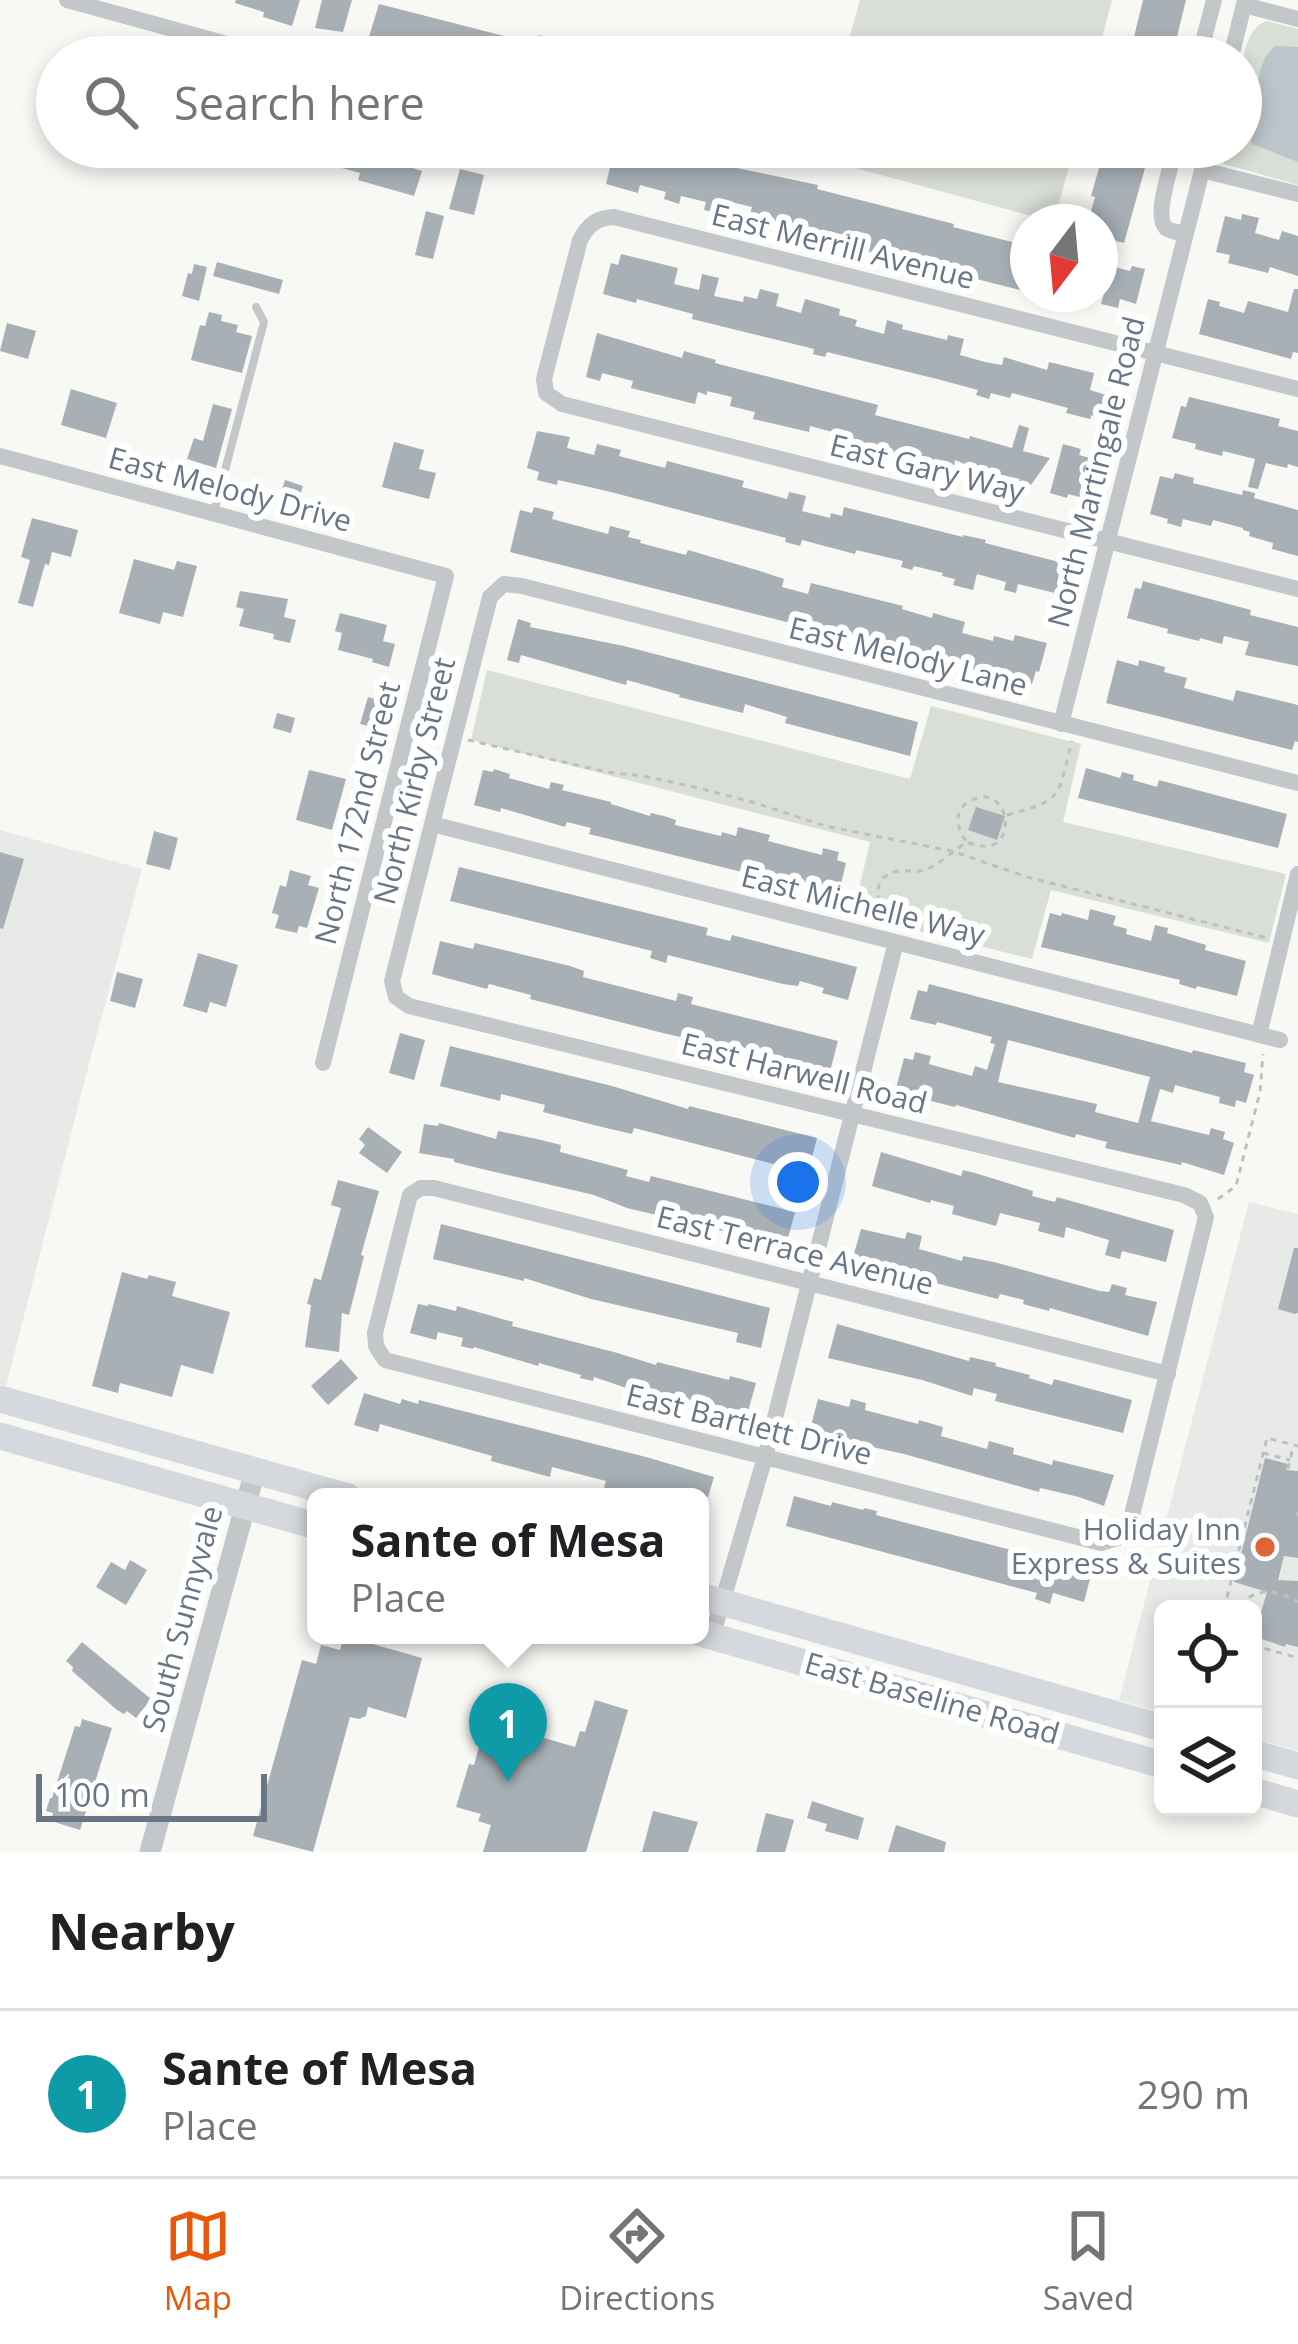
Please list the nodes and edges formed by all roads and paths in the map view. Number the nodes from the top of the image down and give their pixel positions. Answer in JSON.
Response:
{"nodes":[{"id":1,"x":67,"y":0,"type":"edge"},
{"id":2,"x":1214,"y":0,"type":"edge"},
{"id":3,"x":1244,"y":2,"type":"edge"},
{"id":4,"x":1298,"y":19,"type":"edge"},
{"id":5,"x":198,"y":36,"type":"edge"},
{"id":6,"x":1205,"y":36,"type":"edge"},
{"id":7,"x":1236,"y":36,"type":"edge"},
{"id":8,"x":1171,"y":168,"type":"edge"},
{"id":9,"x":1202,"y":170,"type":"joint"},
{"id":10,"x":1298,"y":194,"type":"edge"},
{"id":11,"x":1186,"y":234,"type":"junction"},
{"id":12,"x":256,"y":308,"type":"dead end"},
{"id":13,"x":1155,"y":352,"type":"junction"},
{"id":14,"x":1298,"y":389,"type":"edge"},
{"id":15,"x":547,"y":393,"type":"joint"},
{"id":16,"x":0,"y":456,"type":"edge"},
{"id":17,"x":214,"y":513,"type":"junction"},
{"id":18,"x":1107,"y":543,"type":"junction"},
{"id":19,"x":446,"y":576,"type":"joint"},
{"id":20,"x":504,"y":584,"type":"joint"},
{"id":21,"x":1298,"y":589,"type":"edge"},
{"id":22,"x":1068,"y":726,"type":"junction"},
{"id":23,"x":454,"y":737,"type":"junction"},
{"id":24,"x":1298,"y":783,"type":"edge"},
{"id":25,"x":1006,"y":815,"type":"junction"},
{"id":26,"x":432,"y":824,"type":"junction"},
{"id":27,"x":967,"y":842,"type":"junction"},
{"id":28,"x":952,"y":851,"type":"junction"},
{"id":29,"x":1298,"y":874,"type":"edge"},
{"id":30,"x":888,"y":940,"type":"junction"},
{"id":31,"x":1282,"y":942,"type":"junction"},
{"id":32,"x":396,"y":997,"type":"joint"},
{"id":33,"x":1259,"y":1035,"type":"junction"},
{"id":34,"x":1280,"y":1040,"type":"dead end"},
{"id":35,"x":322,"y":1063,"type":"dead end"},
{"id":36,"x":853,"y":1114,"type":"junction"},
{"id":37,"x":1200,"y":1202,"type":"junction"},
{"id":38,"x":808,"y":1282,"type":"junction"},
{"id":39,"x":376,"y":1346,"type":"joint"},
{"id":40,"x":1168,"y":1373,"type":"junction"},
{"id":41,"x":0,"y":1399,"type":"edge"},
{"id":42,"x":0,"y":1436,"type":"edge"},
{"id":43,"x":1296,"y":1446,"type":"edge"},
{"id":44,"x":1263,"y":1454,"type":"junction"},
{"id":45,"x":765,"y":1457,"type":"junction"},
{"id":46,"x":1290,"y":1460,"type":"junction"},
{"id":47,"x":1288,"y":1469,"type":"dead end"},
{"id":48,"x":255,"y":1471,"type":"junction"},
{"id":49,"x":316,"y":1488,"type":"edge"},
{"id":50,"x":245,"y":1506,"type":"junction"},
{"id":51,"x":307,"y":1523,"type":"edge"},
{"id":52,"x":1265,"y":1581,"type":"dead end"},
{"id":53,"x":1256,"y":1582,"type":"dead end"},
{"id":54,"x":1265,"y":1592,"type":"junction"},
{"id":55,"x":1256,"y":1593,"type":"junction"},
{"id":56,"x":711,"y":1599,"type":"edge"},
{"id":57,"x":1226,"y":1600,"type":"edge"},
{"id":58,"x":1246,"y":1600,"type":"edge"},
{"id":59,"x":1298,"y":1602,"type":"edge"},
{"id":60,"x":709,"y":1636,"type":"edge"},
{"id":61,"x":1262,"y":1648,"type":"edge"},
{"id":62,"x":1298,"y":1658,"type":"edge"},
{"id":63,"x":1123,"y":1716,"type":"junction"},
{"id":64,"x":1154,"y":1725,"type":"edge"},
{"id":65,"x":1114,"y":1751,"type":"junction"},
{"id":66,"x":1262,"y":1756,"type":"edge"},
{"id":67,"x":1154,"y":1763,"type":"edge"},
{"id":68,"x":1298,"y":1766,"type":"edge"},
{"id":69,"x":1262,"y":1794,"type":"edge"},
{"id":70,"x":1298,"y":1804,"type":"edge"},
{"id":71,"x":150,"y":1852,"type":"edge"}],
"edges":[{"from":1,"to":5,"type":"street"},
{"from":2,"to":6,"type":"street"},
{"from":3,"to":4,"type":"street"},
{"from":3,"to":7,"type":"street"},
{"from":8,"to":11,"type":"street"},
{"from":9,"to":10,"type":"street"},
{"from":9,"to":11,"type":"street","name":"North Martingale Road"},
{"from":11,"to":13,"type":"street","name":"North Martingale Road"},
{"from":12,"to":17,"type":"lane"},
{"from":13,"to":14,"type":"street","name":"East Merrill Avenue"},
{"from":13,"to":15,"type":"street","name":"East Merrill Avenue"},
{"from":13,"to":18,"type":"street","name":"North Martingale Road"},
{"from":15,"to":18,"type":"street","name":"East Gary Way"},
{"from":16,"to":17,"type":"street","name":"East Melody Drive"},
{"from":17,"to":19,"type":"street","name":"East Melody Drive"},
{"from":18,"to":21,"type":"street","name":"East Gary Way"},
{"from":18,"to":22,"type":"street","name":"North Martingale Road"},
{"from":19,"to":35,"type":"street","name":"North 172nd Street"},
{"from":20,"to":22,"type":"street","name":"East Melody Lane"},
{"from":20,"to":23,"type":"street","name":"North Kirby Street"},
{"from":22,"to":24,"type":"street","name":"East Melody Lane"},
{"from":22,"to":25,"type":"path"},
{"from":23,"to":26,"type":"street","name":"North Kirby Street"},
{"from":23,"to":28,"type":"path"},
{"from":25,"to":27,"type":"path"},
{"from":25,"to":27,"type":"path"},
{"from":26,"to":30,"type":"street","name":"East Michelle Way"},
{"from":26,"to":32,"type":"street","name":"North Kirby Street"},
{"from":27,"to":28,"type":"path"},
{"from":28,"to":30,"type":"path"},
{"from":28,"to":31,"type":"path"},
{"from":29,"to":31,"type":"street"},
{"from":30,"to":33,"type":"street","name":"East Michelle Way"},
{"from":30,"to":36,"type":"street"},
{"from":31,"to":33,"type":"street"},
{"from":32,"to":36,"type":"street","name":"East Harwell Road"},
{"from":33,"to":34,"type":"street","name":"East Michelle Way"},
{"from":33,"to":37,"type":"path"},
{"from":36,"to":37,"type":"street","name":"East Harwell Road"},
{"from":36,"to":38,"type":"street"},
{"from":37,"to":40,"type":"street"},
{"from":38,"to":39,"type":"street","name":"East Terrace Avenue"},
{"from":38,"to":40,"type":"street","name":"East Terrace Avenue"},
{"from":38,"to":45,"type":"street"},
{"from":39,"to":45,"type":"street","name":"East Bartlett Drive"},
{"from":40,"to":45,"type":"street","name":"East Bartlett Drive"},
{"from":41,"to":48,"type":"main road"},
{"from":42,"to":50,"type":"main road"},
{"from":43,"to":44,"type":"path"},
{"from":43,"to":46,"type":"path"},
{"from":44,"to":46,"type":"path"},
{"from":44,"to":57,"type":"path"},
{"from":45,"to":56,"type":"street"},
{"from":46,"to":47,"type":"path"},
{"from":48,"to":49,"type":"main road"},
{"from":48,"to":50,"type":"street","name":"South Sunnyvale"},
{"from":50,"to":51,"type":"main road"},
{"from":50,"to":71,"type":"street","name":"South Sunnyvale"},
{"from":52,"to":54,"type":"path"},
{"from":53,"to":55,"type":"path"},
{"from":54,"to":55,"type":"path"},
{"from":54,"to":59,"type":"path"},
{"from":55,"to":58,"type":"path"},
{"from":56,"to":63,"type":"main road","name":"East Baseline Road"},
{"from":60,"to":65,"type":"main road","name":"East Baseline Road"},
{"from":61,"to":62,"type":"path"},
{"from":63,"to":64,"type":"main road","name":"East Baseline Road"},
{"from":63,"to":65,"type":"main road"},
{"from":65,"to":67,"type":"main road","name":"East Baseline Road"},
{"from":66,"to":68,"type":"main road"},
{"from":69,"to":70,"type":"main road"}]}
